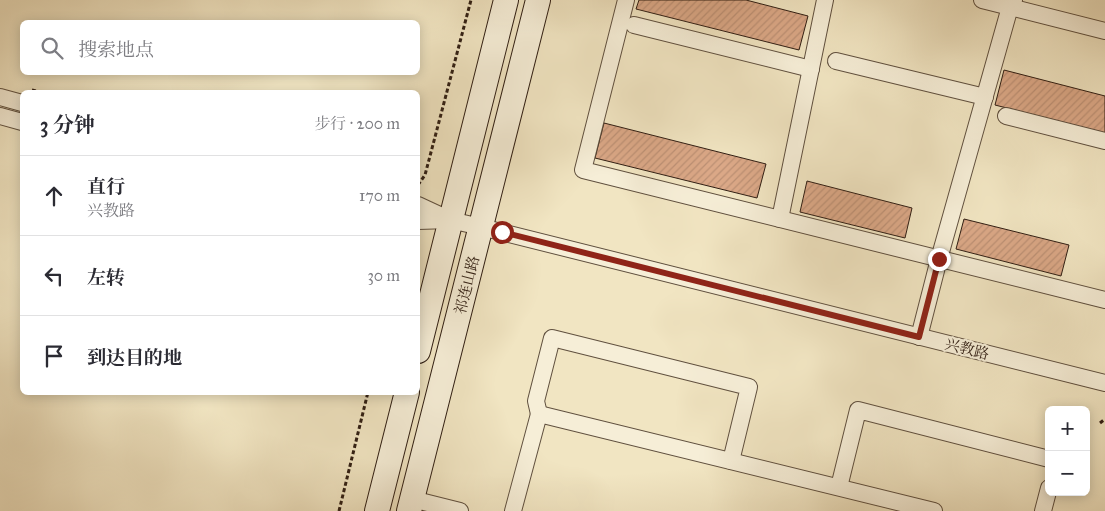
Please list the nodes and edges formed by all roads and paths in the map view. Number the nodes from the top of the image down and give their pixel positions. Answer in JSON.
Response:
{"nodes":[{"id":1,"x":472,"y":0,"type":"edge"},
{"id":2,"x":506,"y":0,"type":"edge"},
{"id":3,"x":538,"y":0,"type":"edge"},
{"id":4,"x":626,"y":0,"type":"edge"},
{"id":5,"x":825,"y":0,"type":"edge"},
{"id":6,"x":982,"y":0,"type":"edge"},
{"id":7,"x":1012,"y":4,"type":"edge"},
{"id":8,"x":634,"y":25,"type":"dead end"},
{"id":9,"x":1105,"y":31,"type":"edge"},
{"id":10,"x":836,"y":61,"type":"dead end"},
{"id":11,"x":811,"y":69,"type":"junction"},
{"id":12,"x":0,"y":97,"type":"edge"},
{"id":13,"x":985,"y":97,"type":"junction"},
{"id":14,"x":20,"y":102,"type":"edge"},
{"id":15,"x":0,"y":116,"type":"edge"},
{"id":16,"x":1006,"y":116,"type":"dead end"},
{"id":17,"x":20,"y":121,"type":"edge"},
{"id":18,"x":1105,"y":141,"type":"edge"},
{"id":19,"x":420,"y":181,"type":"edge"},
{"id":20,"x":420,"y":206,"type":"edge"},
{"id":21,"x":780,"y":219,"type":"junction"},
{"id":22,"x":450,"y":220,"type":"junction"},
{"id":23,"x":420,"y":221,"type":"edge"},
{"id":24,"x":481,"y":226,"type":"junction"},
{"id":25,"x":939,"y":259,"type":"junction"},
{"id":26,"x":1105,"y":300,"type":"edge"},
{"id":27,"x":919,"y":337,"type":"junction"},
{"id":28,"x":420,"y":343,"type":"edge"},
{"id":29,"x":1105,"y":383,"type":"edge"},
{"id":30,"x":367,"y":395,"type":"edge"},
{"id":31,"x":406,"y":395,"type":"edge"},
{"id":32,"x":539,"y":414,"type":"junction"},
{"id":33,"x":1105,"y":419,"type":"edge"},
{"id":34,"x":1100,"y":423,"type":"dead end"},
{"id":35,"x":1045,"y":458,"type":"edge"},
{"id":36,"x":731,"y":460,"type":"junction"},
{"id":37,"x":838,"y":487,"type":"junction"},
{"id":38,"x":1047,"y":496,"type":"edge"},
{"id":39,"x":411,"y":505,"type":"edge"},
{"id":40,"x":339,"y":511,"type":"edge"},
{"id":41,"x":377,"y":511,"type":"edge"},
{"id":42,"x":460,"y":511,"type":"edge"},
{"id":43,"x":513,"y":511,"type":"edge"},
{"id":44,"x":934,"y":511,"type":"edge"},
{"id":45,"x":1043,"y":511,"type":"edge"}],
"edges":[{"from":1,"to":19,"type":"path"},
{"from":2,"to":22,"type":"main road"},
{"from":3,"to":24,"type":"main road","name":"祁连山路"},
{"from":4,"to":21,"type":"street"},
{"from":5,"to":11,"type":"street"},
{"from":6,"to":7,"type":"street"},
{"from":7,"to":9,"type":"street"},
{"from":7,"to":13,"type":"street"},
{"from":8,"to":11,"type":"street"},
{"from":10,"to":13,"type":"street"},
{"from":11,"to":21,"type":"street"},
{"from":12,"to":14,"type":"street"},
{"from":13,"to":25,"type":"street"},
{"from":15,"to":17,"type":"street"},
{"from":16,"to":18,"type":"street"},
{"from":20,"to":22,"type":"street","name":"兴教路"},
{"from":21,"to":25,"type":"street"},
{"from":22,"to":23,"type":"street","name":"兴教路"},
{"from":22,"to":24,"type":"street","name":"兴教路"},
{"from":22,"to":28,"type":"main road"},
{"from":24,"to":27,"type":"street","name":"兴教路"},
{"from":24,"to":39,"type":"main road","name":"祁连山路"},
{"from":25,"to":26,"type":"street"},
{"from":25,"to":27,"type":"street"},
{"from":27,"to":29,"type":"street","name":"兴教路"},
{"from":30,"to":40,"type":"path"},
{"from":31,"to":41,"type":"main road"},
{"from":32,"to":36,"type":"street"},
{"from":32,"to":36,"type":"street"},
{"from":32,"to":43,"type":"street"},
{"from":33,"to":34,"type":"path"},
{"from":35,"to":37,"type":"street"},
{"from":36,"to":37,"type":"street"},
{"from":37,"to":44,"type":"street"},
{"from":38,"to":45,"type":"street"},
{"from":39,"to":42,"type":"street"}]}
